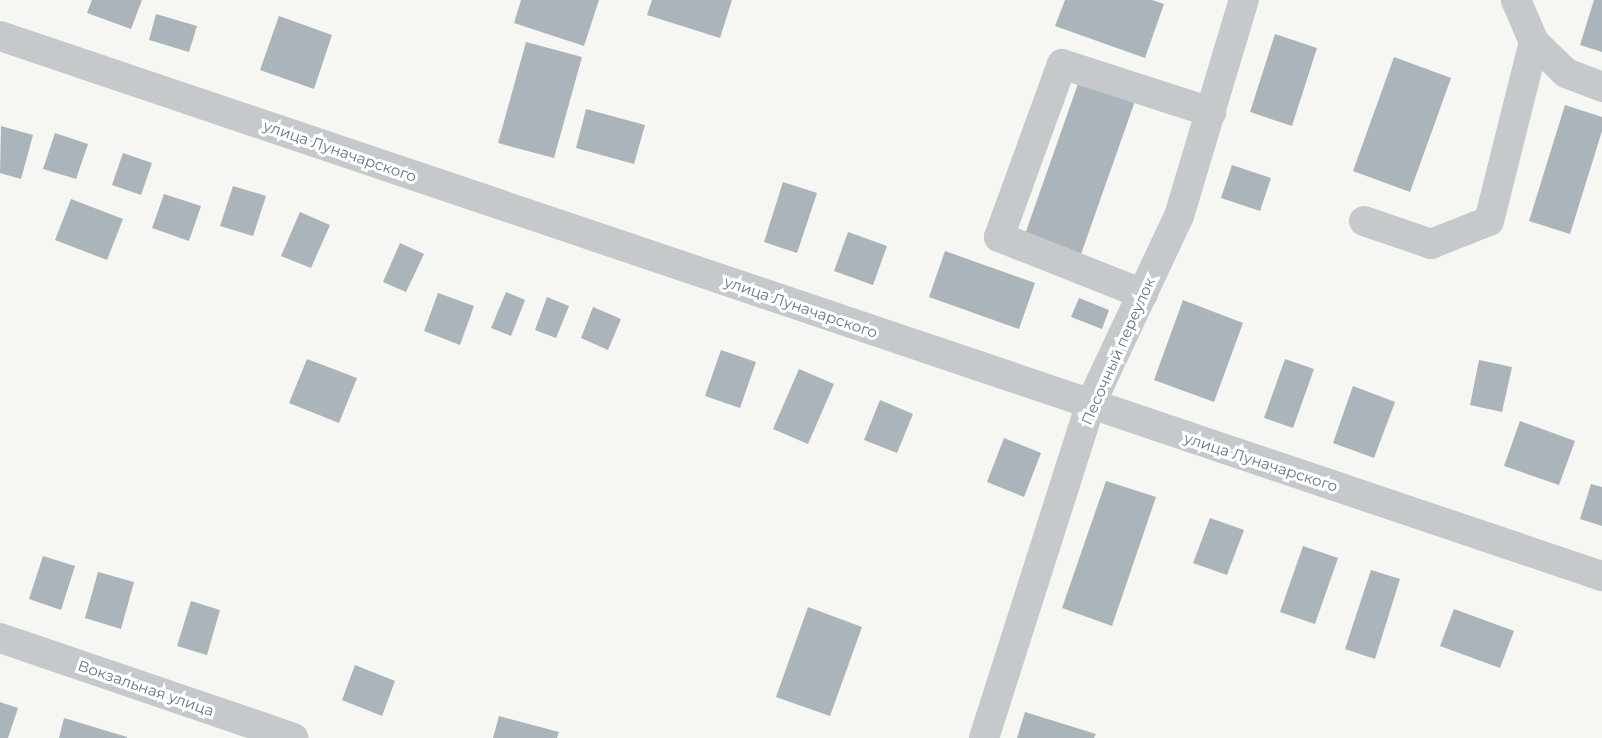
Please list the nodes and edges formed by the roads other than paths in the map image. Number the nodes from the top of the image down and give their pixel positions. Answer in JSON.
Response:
{"nodes":[{"id":1,"x":1244,"y":0,"type":"edge"},
{"id":2,"x":1516,"y":0,"type":"edge"},
{"id":3,"x":0,"y":36,"type":"edge"},
{"id":4,"x":1534,"y":42,"type":"junction"},
{"id":5,"x":1602,"y":87,"type":"edge"},
{"id":6,"x":1210,"y":112,"type":"junction"},
{"id":7,"x":1364,"y":221,"type":"dead end"},
{"id":8,"x":1143,"y":294,"type":"junction"},
{"id":9,"x":1090,"y":405,"type":"junction"},
{"id":10,"x":1602,"y":576,"type":"edge"},
{"id":11,"x":0,"y":638,"type":"edge"},
{"id":12,"x":293,"y":738,"type":"edge"},
{"id":13,"x":984,"y":738,"type":"edge"}],
"edges":[{"from":1,"to":6,"type":"street","name":"Песочный переулок"},
{"from":2,"to":4,"type":"street"},
{"from":3,"to":9,"type":"street","name":"улица Луначарского"},
{"from":4,"to":5,"type":"street"},
{"from":4,"to":7,"type":"street"},
{"from":6,"to":8,"type":"street","name":"Песочный переулок"},
{"from":6,"to":8,"type":"street"},
{"from":8,"to":9,"type":"street","name":"Песочный переулок"},
{"from":9,"to":10,"type":"street","name":"улица Луначарского"},
{"from":9,"to":13,"type":"street","name":"Песочный переулок"},
{"from":11,"to":12,"type":"street","name":"Вокзальная улица"}]}
